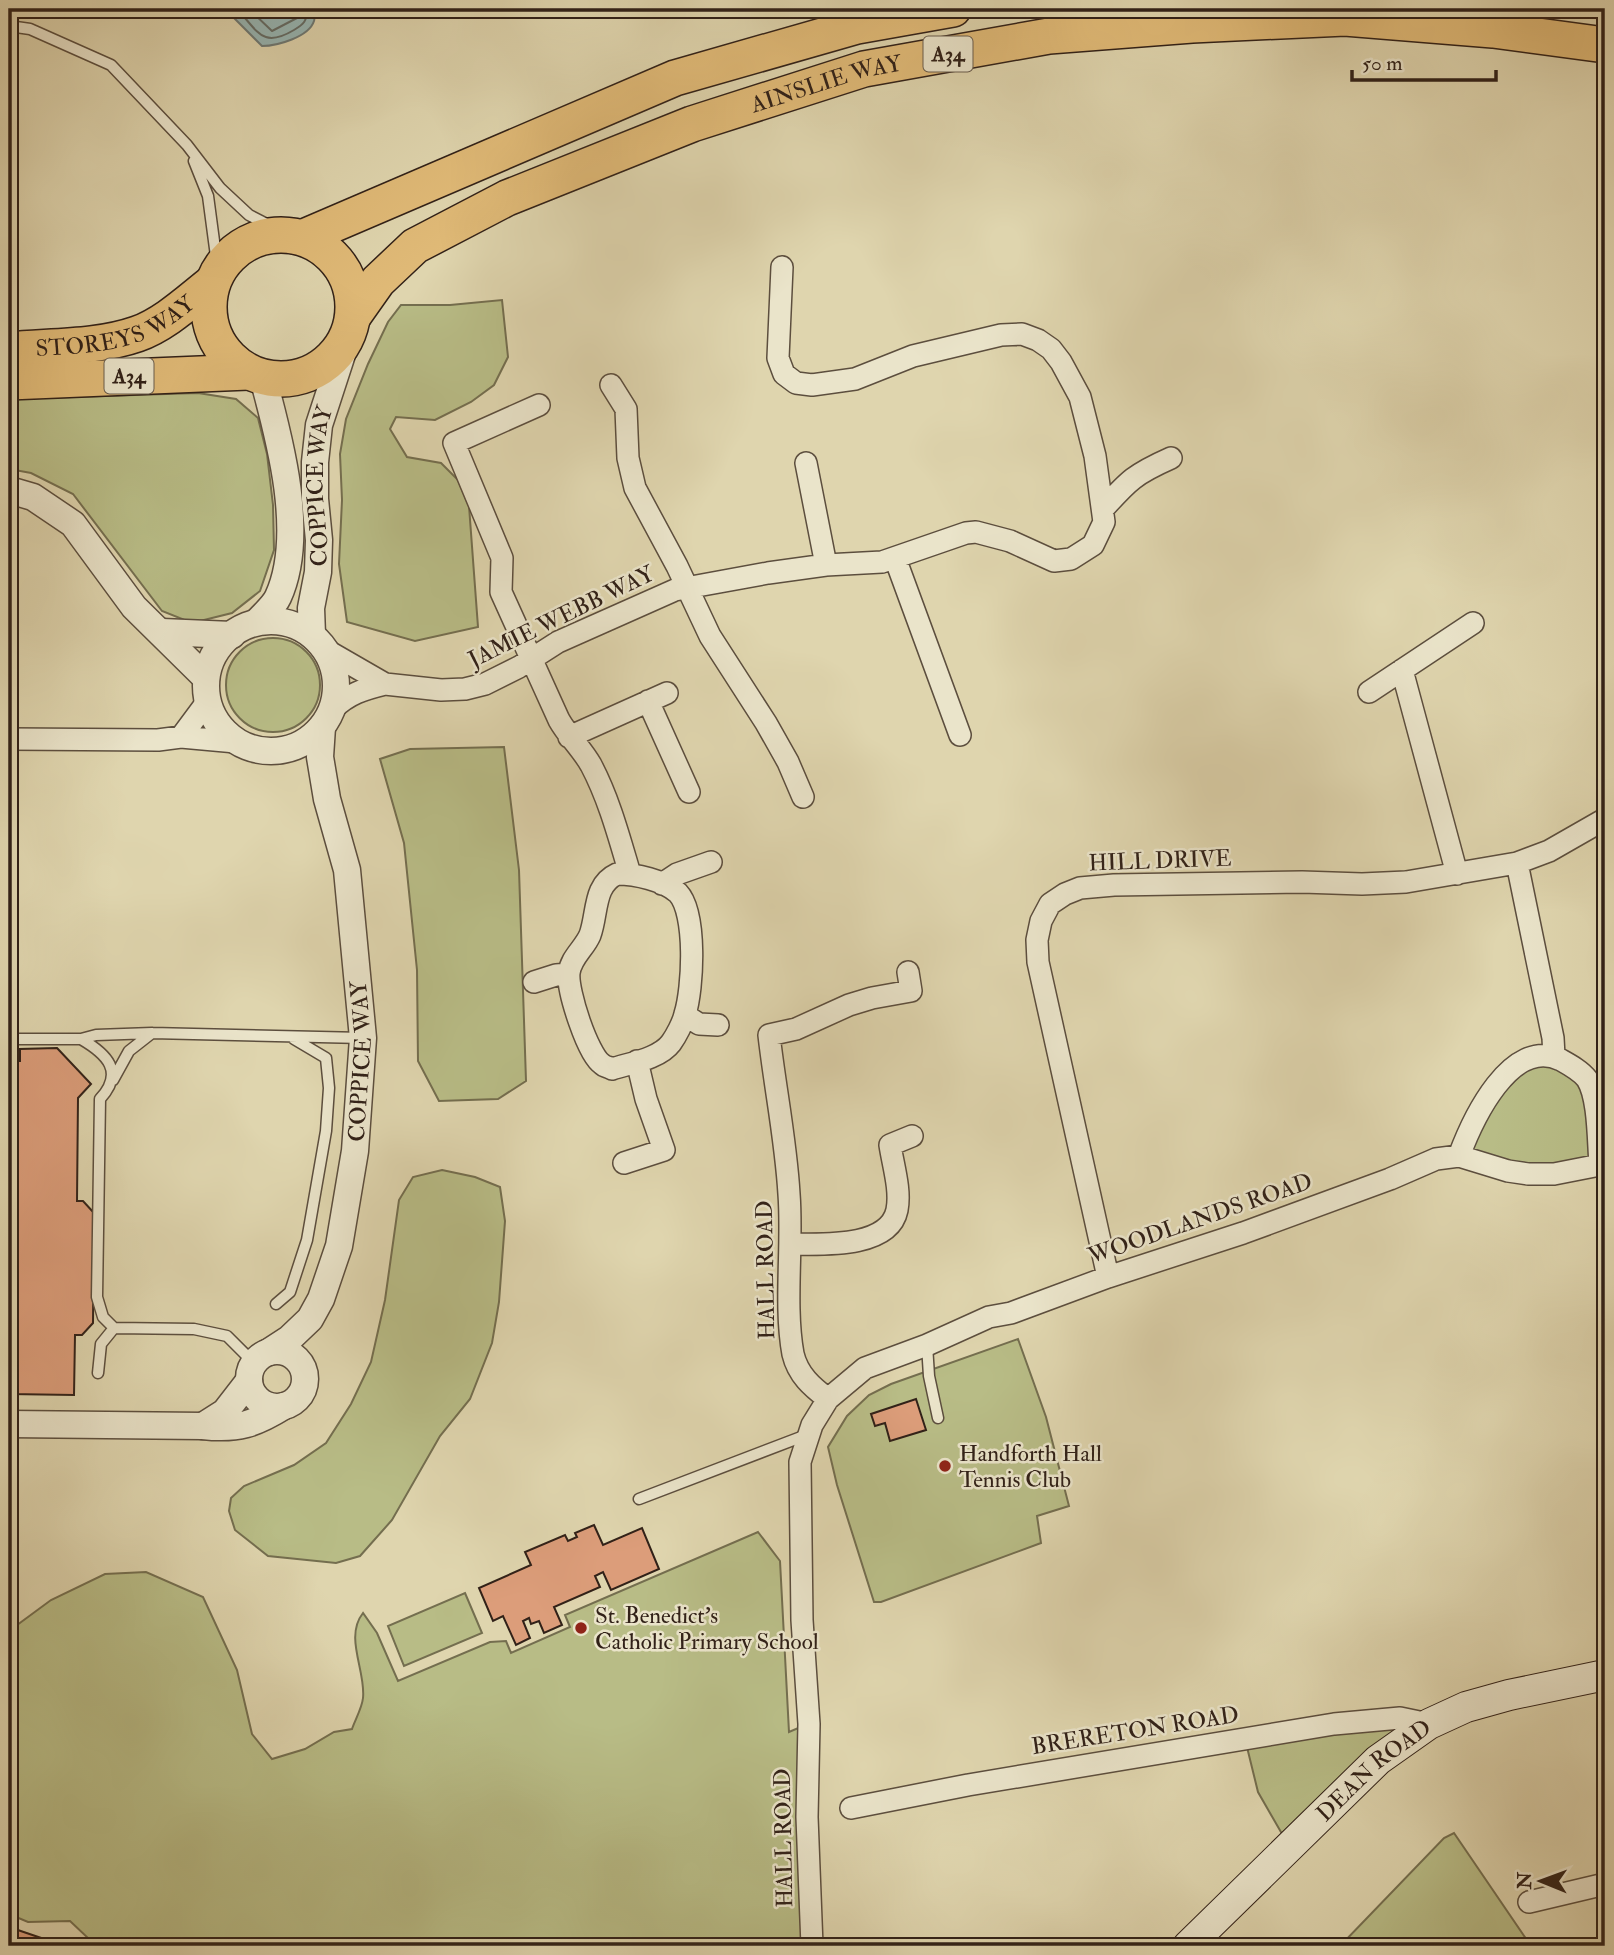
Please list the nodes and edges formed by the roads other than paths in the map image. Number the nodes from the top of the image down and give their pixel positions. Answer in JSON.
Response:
{"nodes":[{"id":1,"x":953,"y":9,"type":"edge"},
{"id":2,"x":9,"y":26,"type":"edge"},
{"id":3,"x":1605,"y":45,"type":"edge"},
{"id":4,"x":187,"y":145,"type":"junction"},
{"id":5,"x":295,"y":236,"type":"junction"},
{"id":6,"x":782,"y":267,"type":"dead end"},
{"id":7,"x":215,"y":277,"type":"junction"},
{"id":8,"x":350,"y":327,"type":"junction"},
{"id":9,"x":9,"y":350,"type":"edge"},
{"id":10,"x":256,"y":375,"type":"junction"},
{"id":11,"x":9,"y":382,"type":"edge"},
{"id":12,"x":611,"y":385,"type":"dead end"},
{"id":13,"x":539,"y":405,"type":"dead end"},
{"id":14,"x":1171,"y":458,"type":"dead end"},
{"id":15,"x":806,"y":463,"type":"dead end"},
{"id":16,"x":9,"y":490,"type":"edge"},
{"id":17,"x":1104,"y":509,"type":"junction"},
{"id":18,"x":895,"y":558,"type":"junction"},
{"id":19,"x":826,"y":565,"type":"junction"},
{"id":20,"x":681,"y":589,"type":"junction"},
{"id":21,"x":257,"y":622,"type":"junction"},
{"id":22,"x":1473,"y":623,"type":"dead end"},
{"id":23,"x":162,"y":632,"type":"junction"},
{"id":24,"x":232,"y":635,"type":"junction"},
{"id":25,"x":319,"y":642,"type":"junction"},
{"id":26,"x":532,"y":659,"type":"junction"},
{"id":27,"x":1402,"y":670,"type":"junction"},
{"id":28,"x":385,"y":684,"type":"junction"},
{"id":29,"x":207,"y":690,"type":"junction"},
{"id":30,"x":1369,"y":692,"type":"dead end"},
{"id":31,"x":327,"y":718,"type":"junction"},
{"id":32,"x":960,"y":734,"type":"dead end"},
{"id":33,"x":181,"y":737,"type":"junction"},
{"id":34,"x":569,"y":737,"type":"junction"},
{"id":35,"x":9,"y":739,"type":"edge"},
{"id":36,"x":236,"y":742,"type":"junction"},
{"id":37,"x":277,"y":752,"type":"junction"},
{"id":38,"x":689,"y":792,"type":"dead end"},
{"id":39,"x":803,"y":797,"type":"dead end"},
{"id":40,"x":327,"y":799,"type":"junction"},
{"id":41,"x":1605,"y":819,"type":"edge"},
{"id":42,"x":711,"y":862,"type":"dead end"},
{"id":43,"x":1517,"y":863,"type":"junction"},
{"id":44,"x":629,"y":874,"type":"junction"},
{"id":45,"x":1457,"y":874,"type":"junction"},
{"id":46,"x":663,"y":884,"type":"junction"},
{"id":47,"x":908,"y":972,"type":"dead end"},
{"id":48,"x":569,"y":974,"type":"junction"},
{"id":49,"x":534,"y":982,"type":"dead end"},
{"id":50,"x":685,"y":1015,"type":"junction"},
{"id":51,"x":718,"y":1025,"type":"dead end"},
{"id":52,"x":152,"y":1033,"type":"junction"},
{"id":53,"x":292,"y":1037,"type":"junction"},
{"id":54,"x":363,"y":1038,"type":"junction"},
{"id":55,"x":9,"y":1039,"type":"edge"},
{"id":56,"x":81,"y":1039,"type":"junction"},
{"id":57,"x":1554,"y":1056,"type":"junction"},
{"id":58,"x":637,"y":1062,"type":"junction"},
{"id":59,"x":113,"y":1080,"type":"junction"},
{"id":60,"x":912,"y":1136,"type":"dead end"},
{"id":61,"x":1460,"y":1156,"type":"junction"},
{"id":62,"x":625,"y":1163,"type":"dead end"},
{"id":63,"x":1603,"y":1164,"type":"edge"},
{"id":64,"x":790,"y":1244,"type":"junction"},
{"id":65,"x":1108,"y":1277,"type":"junction"},
{"id":66,"x":276,"y":1304,"type":"dead end"},
{"id":67,"x":310,"y":1319,"type":"junction"},
{"id":68,"x":114,"y":1328,"type":"junction"},
{"id":69,"x":927,"y":1345,"type":"junction"},
{"id":70,"x":257,"y":1365,"type":"junction"},
{"id":71,"x":304,"y":1371,"type":"junction"},
{"id":72,"x":98,"y":1373,"type":"dead end"},
{"id":73,"x":828,"y":1399,"type":"junction"},
{"id":74,"x":284,"y":1406,"type":"junction"},
{"id":75,"x":938,"y":1418,"type":"dead end"},
{"id":76,"x":9,"y":1424,"type":"edge"},
{"id":77,"x":203,"y":1426,"type":"junction"},
{"id":78,"x":809,"y":1434,"type":"junction"},
{"id":79,"x":639,"y":1499,"type":"dead end"},
{"id":80,"x":1605,"y":1675,"type":"edge"},
{"id":81,"x":1429,"y":1724,"type":"junction"},
{"id":82,"x":851,"y":1808,"type":"dead end"},
{"id":83,"x":1605,"y":1884,"type":"edge"},
{"id":84,"x":1529,"y":1902,"type":"dead end"},
{"id":85,"x":812,"y":1946,"type":"edge"},
{"id":86,"x":1188,"y":1946,"type":"edge"}],
"edges":[{"from":1,"to":5,"type":"highway","name":"AINSLIE WAY","number":"A34"},
{"from":2,"to":4,"type":"lane"},
{"from":3,"to":8,"type":"highway","name":"AINSLIE WAY","number":"A34"},
{"from":4,"to":5,"type":"lane"},
{"from":4,"to":7,"type":"lane"},
{"from":5,"to":7,"type":"highway","number":"A34"},
{"from":5,"to":8,"type":"highway"},
{"from":6,"to":17,"type":"street"},
{"from":7,"to":9,"type":"highway","name":"STOREYS WAY","number":"A34"},
{"from":7,"to":10,"type":"highway"},
{"from":8,"to":10,"type":"highway","number":"A34"},
{"from":8,"to":25,"type":"street","name":"COPPICE WAY"},
{"from":10,"to":11,"type":"highway","name":"STOREYS WAY","number":"A34"},
{"from":10,"to":21,"type":"street","name":"COPPICE WAY"},
{"from":12,"to":20,"type":"street"},
{"from":13,"to":26,"type":"street"},
{"from":14,"to":17,"type":"street"},
{"from":15,"to":19,"type":"street"},
{"from":16,"to":23,"type":"street"},
{"from":17,"to":18,"type":"street","name":"JAMIE WEBB WAY"},
{"from":18,"to":19,"type":"street","name":"JAMIE WEBB WAY"},
{"from":18,"to":32,"type":"street"},
{"from":19,"to":20,"type":"street","name":"JAMIE WEBB WAY"},
{"from":20,"to":26,"type":"street","name":"JAMIE WEBB WAY"},
{"from":20,"to":39,"type":"street"},
{"from":21,"to":24,"type":"street"},
{"from":21,"to":25,"type":"street"},
{"from":22,"to":27,"type":"street"},
{"from":23,"to":24,"type":"street"},
{"from":23,"to":29,"type":"street"},
{"from":24,"to":29,"type":"street"},
{"from":25,"to":28,"type":"street","name":"JAMIE WEBB WAY"},
{"from":25,"to":31,"type":"street"},
{"from":26,"to":28,"type":"street","name":"JAMIE WEBB WAY"},
{"from":26,"to":34,"type":"street"},
{"from":27,"to":30,"type":"street"},
{"from":27,"to":45,"type":"street"},
{"from":28,"to":31,"type":"street","name":"JAMIE WEBB WAY"},
{"from":29,"to":33,"type":"street"},
{"from":29,"to":36,"type":"street"},
{"from":31,"to":37,"type":"street"},
{"from":31,"to":40,"type":"street","name":"COPPICE WAY"},
{"from":33,"to":35,"type":"street"},
{"from":33,"to":36,"type":"street"},
{"from":34,"to":38,"type":"street"},
{"from":34,"to":44,"type":"street"},
{"from":36,"to":37,"type":"street"},
{"from":37,"to":40,"type":"street","name":"COPPICE WAY"},
{"from":40,"to":54,"type":"street","name":"COPPICE WAY"},
{"from":41,"to":43,"type":"street","name":"HILL DRIVE"},
{"from":42,"to":46,"type":"street"},
{"from":43,"to":45,"type":"street","name":"HILL DRIVE"},
{"from":43,"to":57,"type":"street"},
{"from":44,"to":46,"type":"street"},
{"from":44,"to":48,"type":"street"},
{"from":45,"to":65,"type":"street","name":"HILL DRIVE"},
{"from":46,"to":50,"type":"street"},
{"from":47,"to":64,"type":"street","name":"HALL ROAD"},
{"from":48,"to":49,"type":"street"},
{"from":48,"to":58,"type":"street"},
{"from":50,"to":51,"type":"street"},
{"from":50,"to":58,"type":"street"},
{"from":52,"to":53,"type":"lane"},
{"from":52,"to":56,"type":"lane"},
{"from":52,"to":59,"type":"lane"},
{"from":53,"to":54,"type":"lane"},
{"from":53,"to":66,"type":"lane"},
{"from":54,"to":67,"type":"street","name":"COPPICE WAY"},
{"from":55,"to":56,"type":"lane"},
{"from":56,"to":59,"type":"lane"},
{"from":57,"to":61,"type":"street"},
{"from":57,"to":63,"type":"street"},
{"from":58,"to":62,"type":"street"},
{"from":59,"to":68,"type":"lane"},
{"from":60,"to":64,"type":"street"},
{"from":61,"to":63,"type":"street","name":"WOODLANDS ROAD"},
{"from":61,"to":65,"type":"street","name":"WOODLANDS ROAD"},
{"from":64,"to":73,"type":"street","name":"HALL ROAD"},
{"from":65,"to":69,"type":"street","name":"WOODLANDS ROAD"},
{"from":67,"to":70,"type":"street","name":"COPPICE WAY"},
{"from":67,"to":71,"type":"street","name":"COPPICE WAY"},
{"from":68,"to":70,"type":"lane"},
{"from":68,"to":72,"type":"lane"},
{"from":69,"to":73,"type":"street","name":"WOODLANDS ROAD"},
{"from":69,"to":75,"type":"lane"},
{"from":70,"to":71,"type":"street"},
{"from":70,"to":74,"type":"street"},
{"from":70,"to":77,"type":"street","name":"COPPICE WAY"},
{"from":71,"to":74,"type":"street"},
{"from":73,"to":78,"type":"street","name":"HALL ROAD"},
{"from":74,"to":77,"type":"street"},
{"from":76,"to":77,"type":"street"},
{"from":78,"to":79,"type":"lane"},
{"from":78,"to":85,"type":"street","name":"HALL ROAD"},
{"from":80,"to":81,"type":"main road","name":"DEAN ROAD"},
{"from":81,"to":82,"type":"street","name":"BRERETON ROAD"},
{"from":81,"to":86,"type":"main road","name":"DEAN ROAD"},
{"from":83,"to":84,"type":"street"}]}
